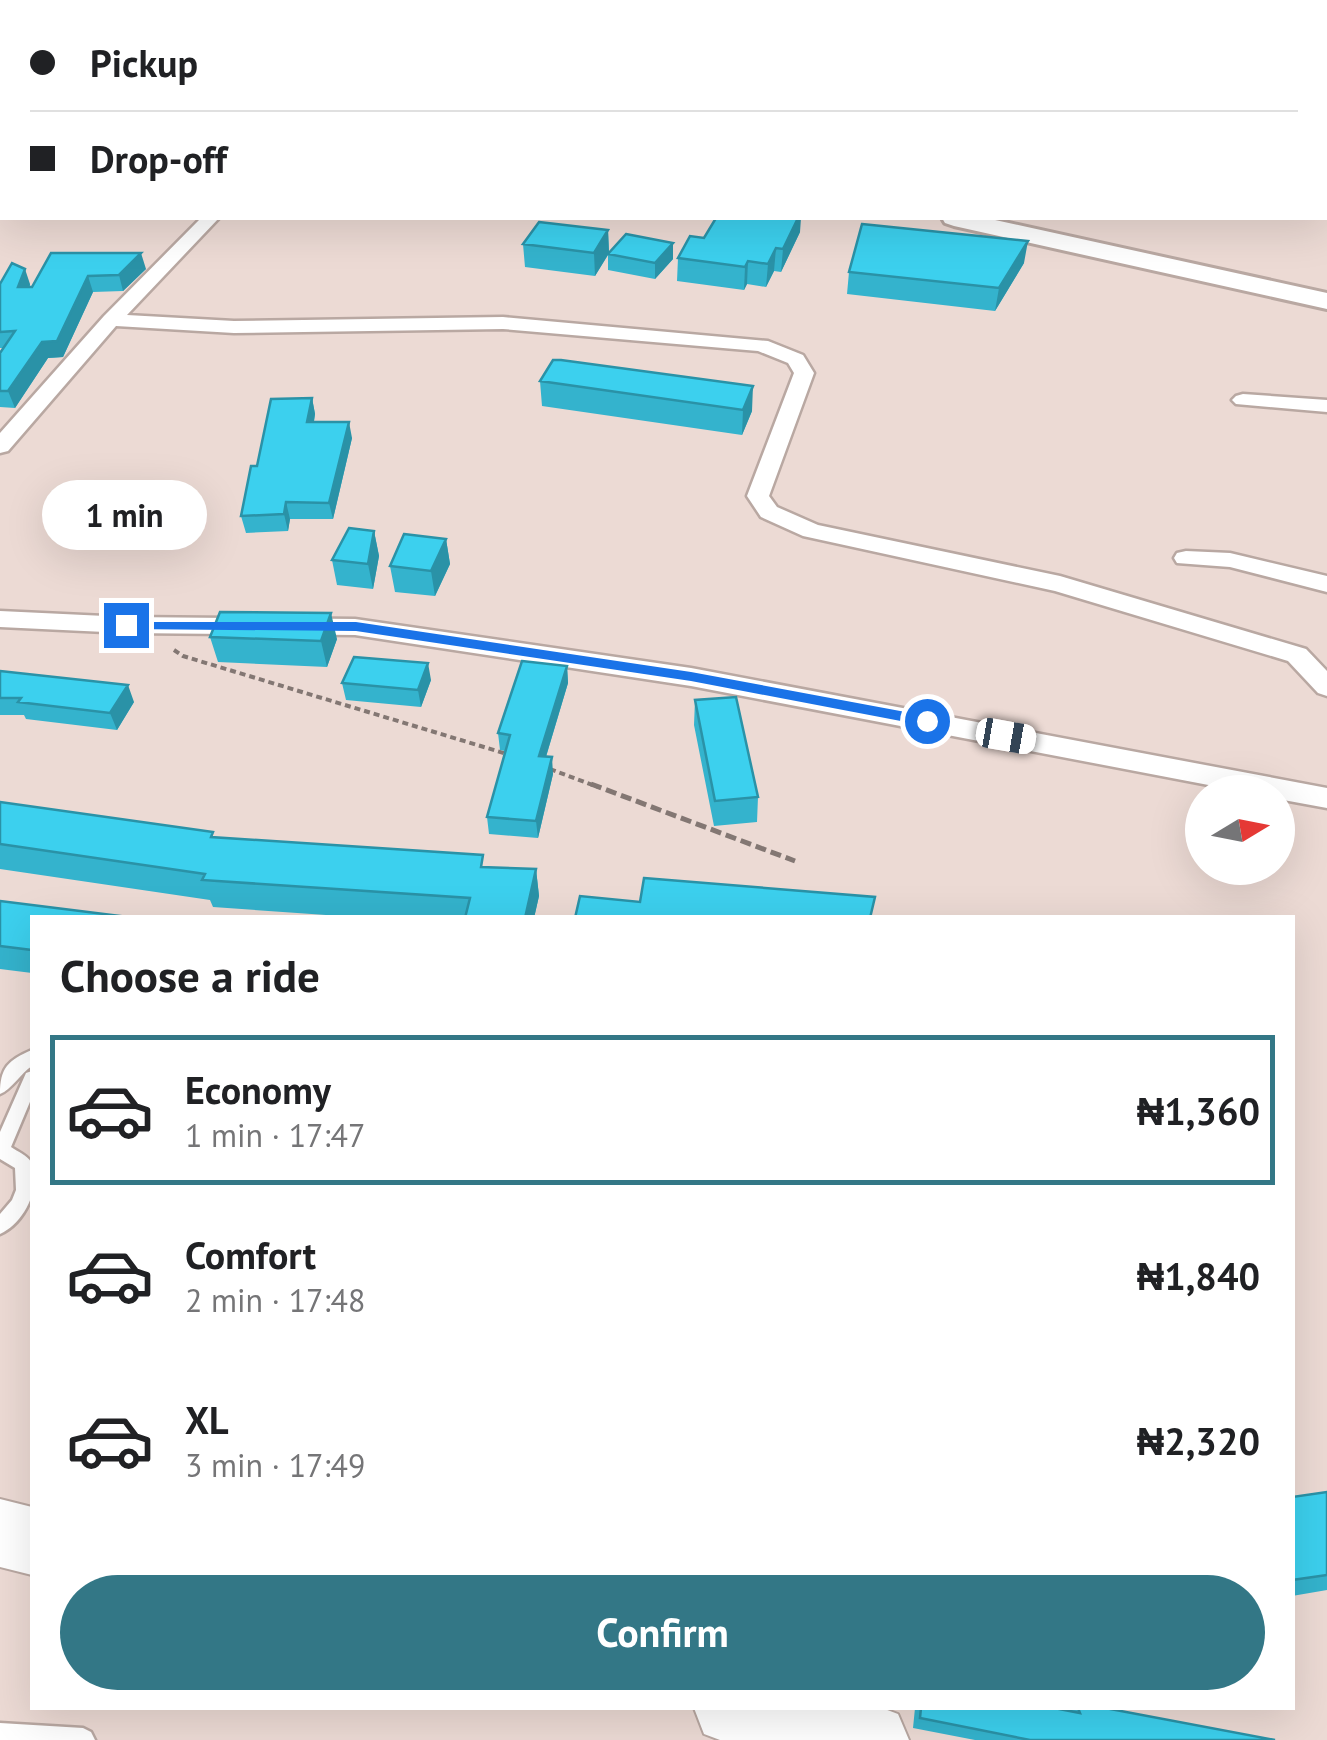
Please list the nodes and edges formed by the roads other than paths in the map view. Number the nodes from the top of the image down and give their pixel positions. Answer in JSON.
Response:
{"nodes":[{"id":1,"x":208,"y":220,"type":"edge"},
{"id":2,"x":963,"y":220,"type":"edge"},
{"id":3,"x":1327,"y":302,"type":"edge"},
{"id":4,"x":111,"y":320,"type":"junction"},
{"id":5,"x":1244,"y":400,"type":"dead end"},
{"id":6,"x":1327,"y":406,"type":"edge"},
{"id":7,"x":0,"y":420,"type":"edge"},
{"id":8,"x":24,"y":422,"type":"junction"},
{"id":9,"x":0,"y":446,"type":"edge"},
{"id":10,"x":1186,"y":558,"type":"dead end"},
{"id":11,"x":1327,"y":584,"type":"edge"},
{"id":12,"x":0,"y":618,"type":"edge"},
{"id":13,"x":1327,"y":688,"type":"edge"},
{"id":14,"x":1327,"y":798,"type":"edge"},
{"id":15,"x":30,"y":1058,"type":"edge"},
{"id":16,"x":30,"y":1083,"type":"edge"},
{"id":17,"x":0,"y":1087,"type":"edge"},
{"id":18,"x":1,"y":1150,"type":"edge"},
{"id":19,"x":27,"y":1202,"type":"edge"},
{"id":20,"x":0,"y":1226,"type":"edge"},
{"id":21,"x":0,"y":1533,"type":"edge"},
{"id":22,"x":30,"y":1541,"type":"edge"},
{"id":23,"x":739,"y":1710,"type":"edge"},
{"id":24,"x":0,"y":1735,"type":"edge"},
{"id":25,"x":83,"y":1740,"type":"edge"},
{"id":26,"x":872,"y":1740,"type":"edge"}],
"edges":[{"from":1,"to":4,"type":"street"},
{"from":2,"to":3,"type":"street"},
{"from":4,"to":8,"type":"street"},
{"from":4,"to":13,"type":"street"},
{"from":5,"to":6,"type":"street"},
{"from":7,"to":8,"type":"street"},
{"from":8,"to":9,"type":"street"},
{"from":10,"to":11,"type":"street"},
{"from":12,"to":14,"type":"street"},
{"from":15,"to":17,"type":"lane"},
{"from":16,"to":18,"type":"lane"},
{"from":18,"to":19,"type":"lane"},
{"from":19,"to":20,"type":"lane"},
{"from":21,"to":22,"type":"main road"},
{"from":23,"to":26,"type":"main road"},
{"from":24,"to":25,"type":"lane"}]}
